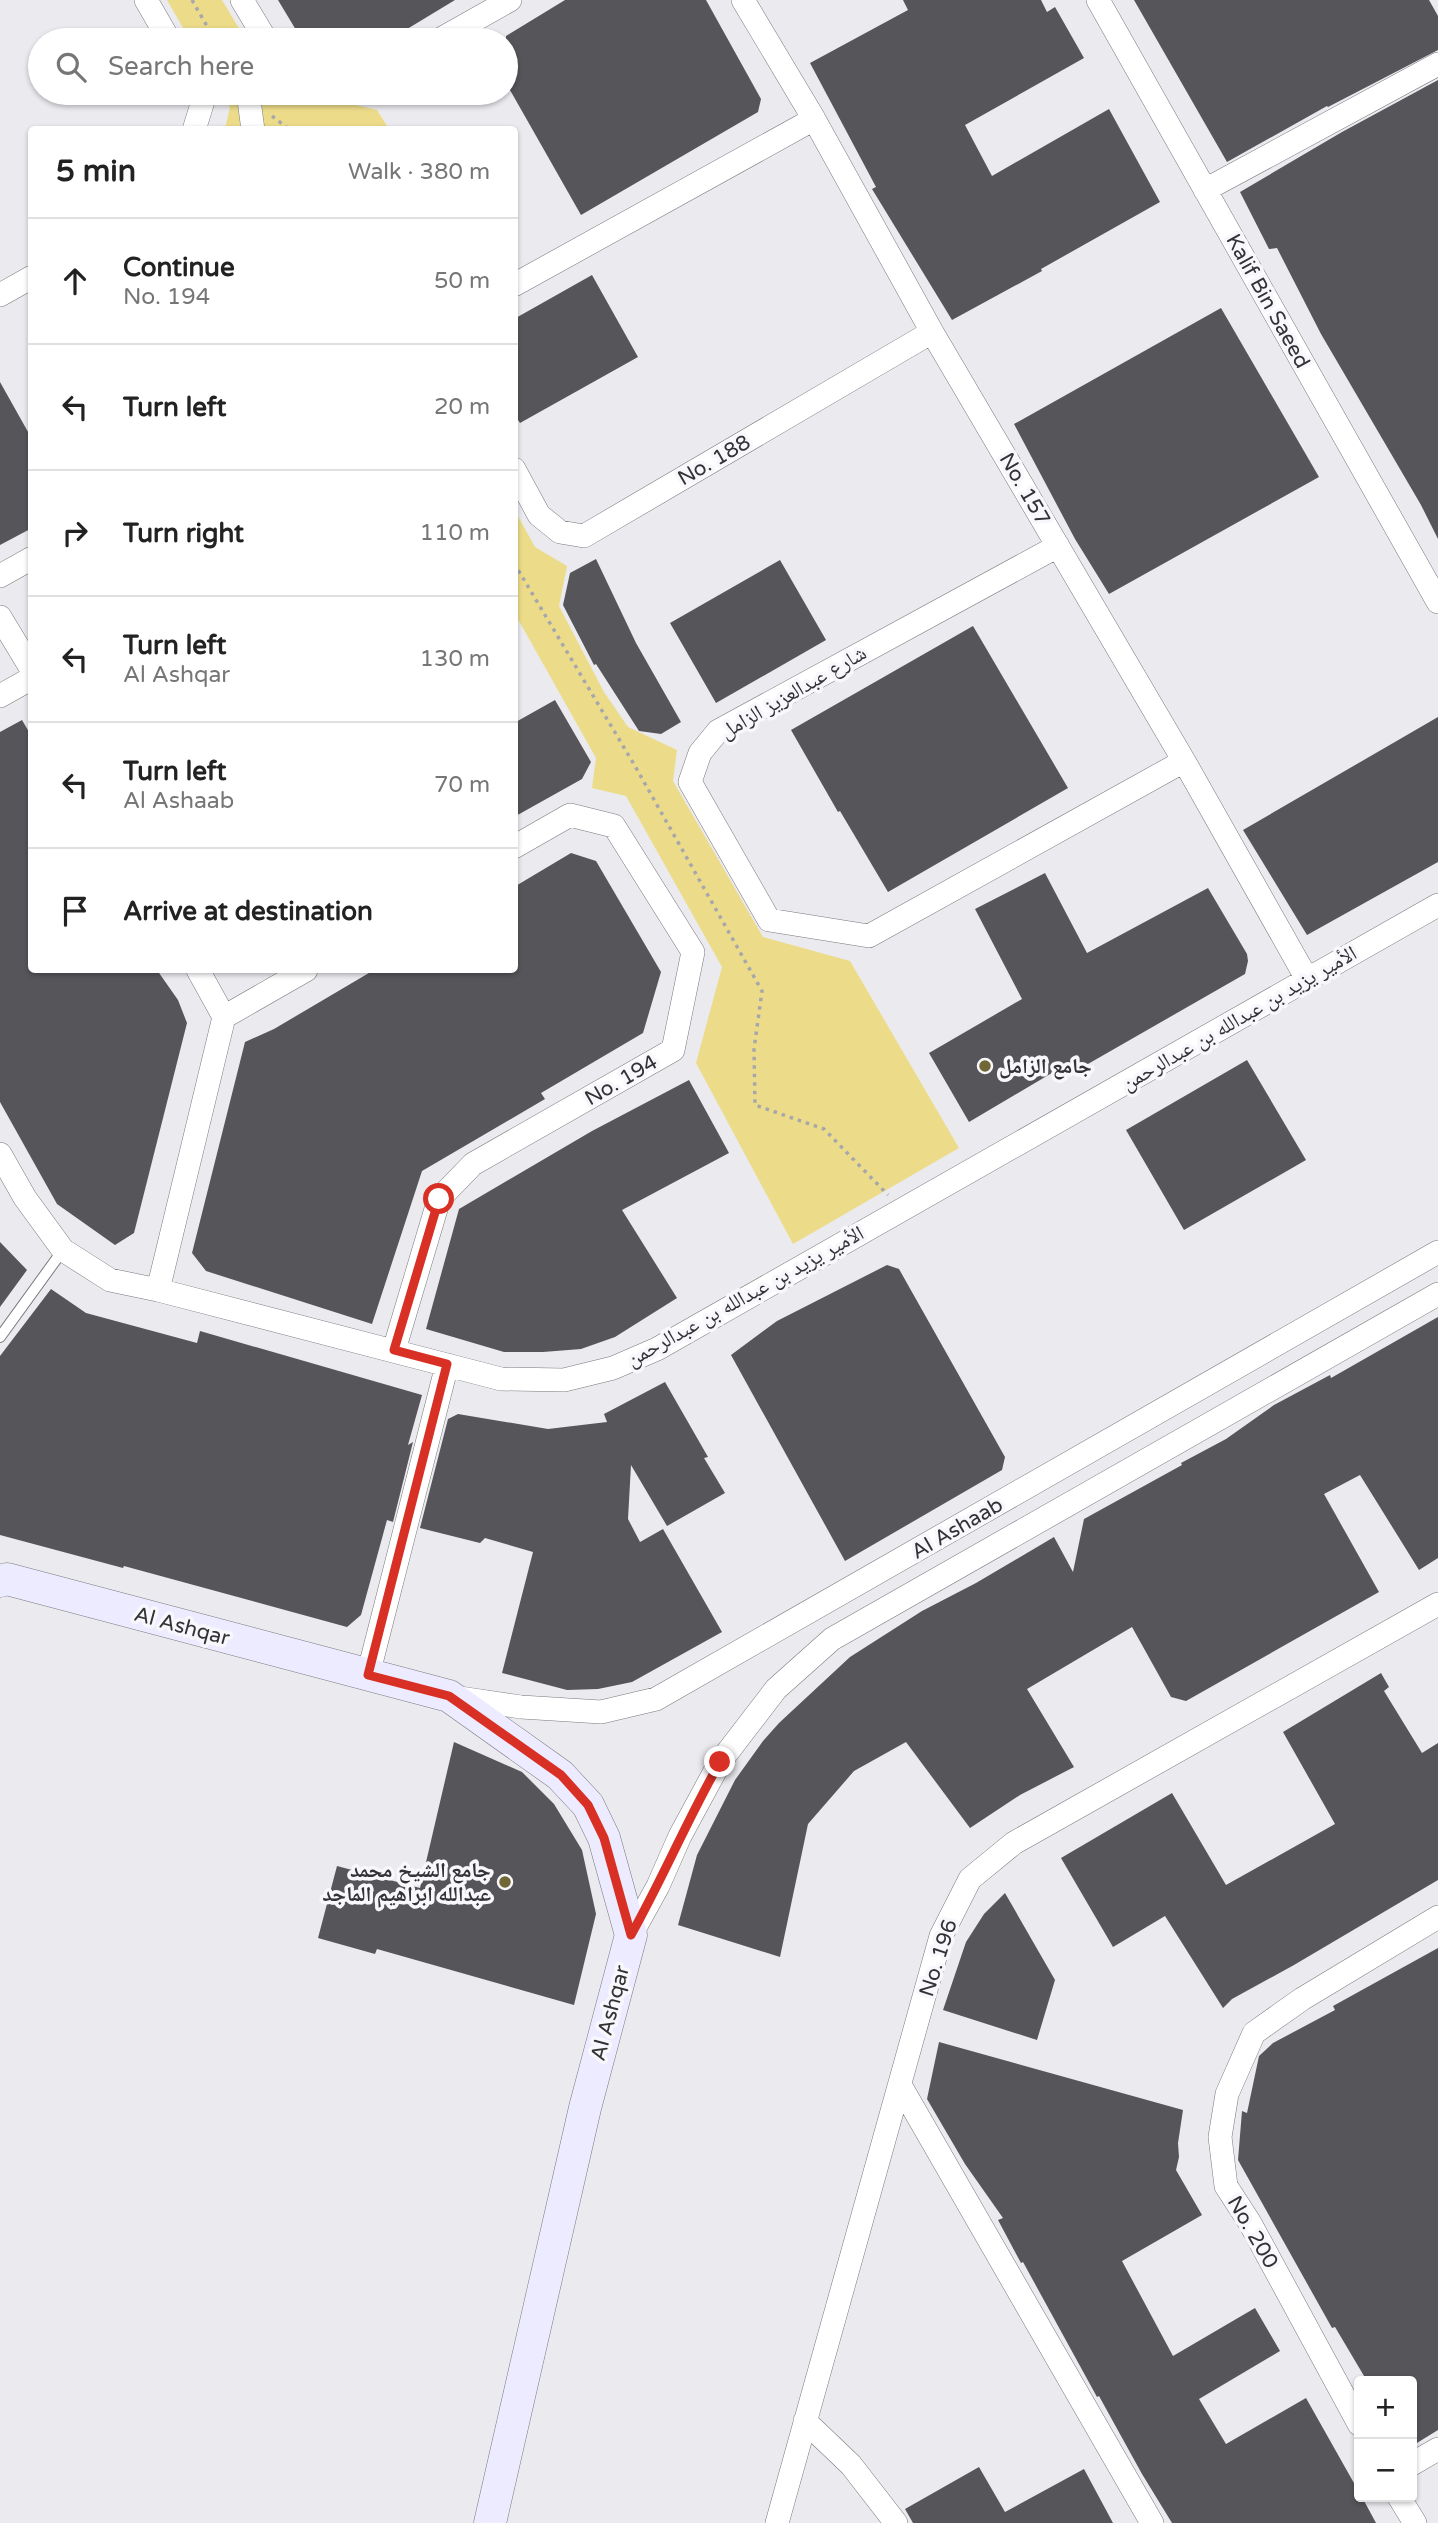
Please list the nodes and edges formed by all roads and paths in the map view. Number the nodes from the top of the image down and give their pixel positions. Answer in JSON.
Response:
{"nodes":[{"id":1,"x":146,"y":0,"type":"edge"},
{"id":2,"x":192,"y":0,"type":"edge"},
{"id":3,"x":242,"y":0,"type":"edge"},
{"id":4,"x":510,"y":0,"type":"edge"},
{"id":5,"x":743,"y":0,"type":"edge"},
{"id":6,"x":1098,"y":0,"type":"edge"},
{"id":7,"x":162,"y":28,"type":"edge"},
{"id":8,"x":208,"y":28,"type":"edge"},
{"id":9,"x":259,"y":28,"type":"edge"},
{"id":10,"x":460,"y":28,"type":"edge"},
{"id":11,"x":1438,"y":64,"type":"edge"},
{"id":12,"x":202,"y":105,"type":"edge"},
{"id":13,"x":250,"y":105,"type":"edge"},
{"id":14,"x":814,"y":119,"type":"junction"},
{"id":15,"x":195,"y":126,"type":"edge"},
{"id":16,"x":252,"y":126,"type":"edge"},
{"id":17,"x":1205,"y":190,"type":"junction"},
{"id":18,"x":28,"y":279,"type":"edge"},
{"id":19,"x":518,"y":283,"type":"edge"},
{"id":20,"x":0,"y":295,"type":"edge"},
{"id":21,"x":932,"y":332,"type":"junction"},
{"id":22,"x":518,"y":477,"type":"edge"},
{"id":23,"x":1058,"y":546,"type":"junction"},
{"id":24,"x":28,"y":560,"type":"edge"},
{"id":25,"x":518,"y":570,"type":"edge"},
{"id":26,"x":0,"y":576,"type":"edge"},
{"id":27,"x":1438,"y":602,"type":"edge"},
{"id":28,"x":0,"y":617,"type":"edge"},
{"id":29,"x":28,"y":663,"type":"edge"},
{"id":30,"x":28,"y":680,"type":"edge"},
{"id":31,"x":0,"y":696,"type":"edge"},
{"id":32,"x":1184,"y":761,"type":"junction"},
{"id":33,"x":518,"y":846,"type":"edge"},
{"id":34,"x":1438,"y":905,"type":"edge"},
{"id":35,"x":200,"y":973,"type":"edge"},
{"id":36,"x":301,"y":973,"type":"edge"},
{"id":37,"x":1307,"y":979,"type":"junction"},
{"id":38,"x":225,"y":1017,"type":"junction"},
{"id":39,"x":0,"y":1154,"type":"edge"},
{"id":40,"x":900,"y":1210,"type":"junction"},
{"id":41,"x":63,"y":1250,"type":"junction"},
{"id":42,"x":1438,"y":1252,"type":"edge"},
{"id":43,"x":158,"y":1290,"type":"junction"},
{"id":44,"x":1438,"y":1294,"type":"edge"},
{"id":45,"x":0,"y":1337,"type":"edge"},
{"id":46,"x":394,"y":1350,"type":"junction"},
{"id":47,"x":447,"y":1364,"type":"junction"},
{"id":48,"x":2,"y":1579,"type":"edge"},
{"id":49,"x":1438,"y":1604,"type":"edge"},
{"id":50,"x":368,"y":1675,"type":"junction"},
{"id":51,"x":449,"y":1696,"type":"junction"},
{"id":52,"x":1438,"y":1917,"type":"edge"},
{"id":53,"x":631,"y":1935,"type":"junction"},
{"id":54,"x":900,"y":2085,"type":"junction"},
{"id":55,"x":1354,"y":2415,"type":"edge"},
{"id":56,"x":805,"y":2421,"type":"junction"},
{"id":57,"x":1438,"y":2449,"type":"edge"},
{"id":58,"x":1417,"y":2462,"type":"edge"},
{"id":59,"x":1402,"y":2502,"type":"edge"},
{"id":60,"x":490,"y":2523,"type":"edge"},
{"id":61,"x":777,"y":2523,"type":"edge"},
{"id":62,"x":896,"y":2523,"type":"edge"},
{"id":63,"x":1152,"y":2523,"type":"edge"},
{"id":64,"x":1415,"y":2523,"type":"edge"}],
"edges":[{"from":1,"to":7,"type":"street"},
{"from":2,"to":8,"type":"path"},
{"from":3,"to":9,"type":"street"},
{"from":4,"to":10,"type":"street"},
{"from":5,"to":14,"type":"street","name":"No. 157"},
{"from":6,"to":17,"type":"street","name":"Kalif Bin Saeed"},
{"from":11,"to":17,"type":"street"},
{"from":12,"to":15,"type":"street"},
{"from":13,"to":16,"type":"street"},
{"from":14,"to":19,"type":"street"},
{"from":14,"to":21,"type":"street","name":"No. 157"},
{"from":17,"to":27,"type":"street","name":"Kalif Bin Saeed"},
{"from":18,"to":20,"type":"street"},
{"from":21,"to":22,"type":"street","name":"No. 188"},
{"from":21,"to":23,"type":"street","name":"No. 157"},
{"from":23,"to":32,"type":"street","name":"No. 157"},
{"from":23,"to":32,"type":"street","name":"شارع عبدالعزيز الزامل"},
{"from":24,"to":26,"type":"street"},
{"from":25,"to":40,"type":"path"},
{"from":28,"to":29,"type":"street"},
{"from":30,"to":31,"type":"street"},
{"from":32,"to":37,"type":"street","name":"No. 157"},
{"from":33,"to":46,"type":"street","name":"No. 194"},
{"from":34,"to":37,"type":"street","name":"الأمير يزيد بن عبدالله بن عبدالرحمن"},
{"from":35,"to":38,"type":"street"},
{"from":36,"to":38,"type":"street"},
{"from":37,"to":40,"type":"street","name":"الأمير يزيد بن عبدالله بن عبدالرحمن"},
{"from":38,"to":43,"type":"street"},
{"from":39,"to":41,"type":"street","name":"الأمير يزيد بن عبدالله بن عبدالرحمن"},
{"from":40,"to":47,"type":"street","name":"الأمير يزيد بن عبدالله بن عبدالرحمن"},
{"from":41,"to":43,"type":"street","name":"الأمير يزيد بن عبدالله بن عبدالرحمن"},
{"from":41,"to":45,"type":"lane"},
{"from":42,"to":51,"type":"street","name":"Al Ashaab"},
{"from":43,"to":46,"type":"street","name":"الأمير يزيد بن عبدالله بن عبدالرحمن"},
{"from":44,"to":53,"type":"street","name":"Al Ashaab"},
{"from":46,"to":47,"type":"street","name":"الأمير يزيد بن عبدالله بن عبدالرحمن"},
{"from":47,"to":50,"type":"street"},
{"from":48,"to":50,"type":"street","name":"Al Ashqar"},
{"from":49,"to":54,"type":"street","name":"No. 196"},
{"from":50,"to":51,"type":"street","name":"Al Ashqar"},
{"from":51,"to":53,"type":"street","name":"Al Ashqar"},
{"from":52,"to":55,"type":"street","name":"No. 200"},
{"from":53,"to":60,"type":"street","name":"Al Ashqar"},
{"from":54,"to":56,"type":"street","name":"No. 196"},
{"from":54,"to":63,"type":"street"},
{"from":56,"to":61,"type":"street","name":"No. 196"},
{"from":56,"to":62,"type":"street"},
{"from":57,"to":58,"type":"street"},
{"from":59,"to":64,"type":"street"}]}
